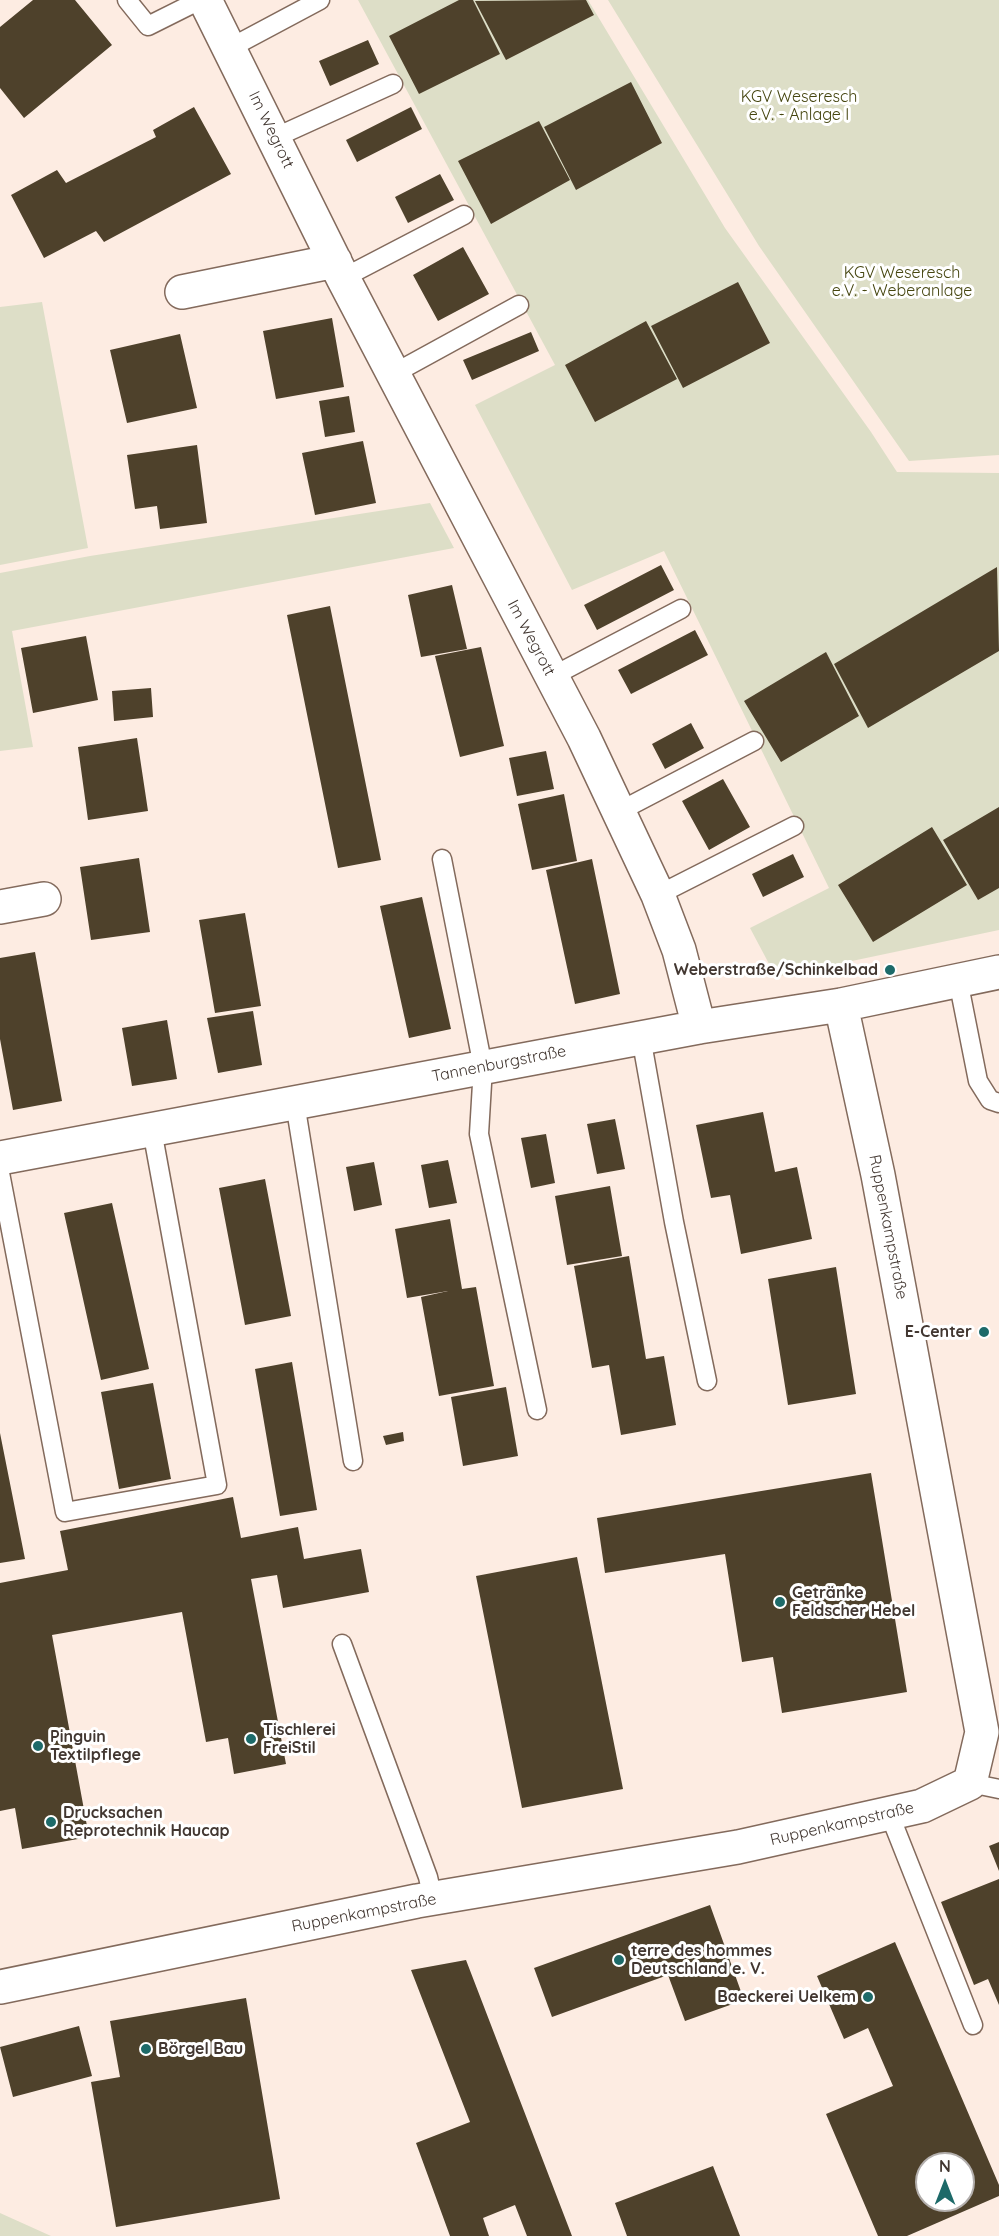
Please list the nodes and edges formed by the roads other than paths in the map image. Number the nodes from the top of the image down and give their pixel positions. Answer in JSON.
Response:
{"nodes":[{"id":1,"x":127,"y":0,"type":"edge"},
{"id":2,"x":201,"y":0,"type":"edge"},
{"id":3,"x":205,"y":0,"type":"edge"},
{"id":4,"x":320,"y":0,"type":"edge"},
{"id":5,"x":230,"y":48,"type":"junction"},
{"id":6,"x":393,"y":84,"type":"dead end"},
{"id":7,"x":274,"y":138,"type":"junction"},
{"id":8,"x":465,"y":215,"type":"dead end"},
{"id":9,"x":339,"y":269,"type":"junction"},
{"id":10,"x":182,"y":292,"type":"dead end"},
{"id":11,"x":519,"y":304,"type":"dead end"},
{"id":12,"x":393,"y":374,"type":"junction"},
{"id":13,"x":681,"y":609,"type":"dead end"},
{"id":14,"x":551,"y":677,"type":"junction"},
{"id":15,"x":754,"y":741,"type":"dead end"},
{"id":16,"x":618,"y":812,"type":"junction"},
{"id":17,"x":794,"y":826,"type":"dead end"},
{"id":18,"x":442,"y":859,"type":"dead end"},
{"id":19,"x":658,"y":895,"type":"junction"},
{"id":20,"x":44,"y":899,"type":"dead end"},
{"id":21,"x":0,"y":907,"type":"edge"},
{"id":22,"x":999,"y":972,"type":"edge"},
{"id":23,"x":958,"y":980,"type":"junction"},
{"id":24,"x":841,"y":1005,"type":"junction"},
{"id":25,"x":699,"y":1026,"type":"junction"},
{"id":26,"x":641,"y":1038,"type":"junction"},
{"id":27,"x":483,"y":1068,"type":"junction"},
{"id":28,"x":295,"y":1103,"type":"junction"},
{"id":29,"x":999,"y":1103,"type":"edge"},
{"id":30,"x":152,"y":1130,"type":"junction"},
{"id":31,"x":0,"y":1158,"type":"edge"},
{"id":32,"x":0,"y":1173,"type":"edge"},
{"id":33,"x":707,"y":1381,"type":"dead end"},
{"id":34,"x":537,"y":1410,"type":"dead end"},
{"id":35,"x":353,"y":1461,"type":"dead end"},
{"id":36,"x":342,"y":1644,"type":"dead end"},
{"id":37,"x":985,"y":1786,"type":"edge"},
{"id":38,"x":889,"y":1813,"type":"junction"},
{"id":39,"x":433,"y":1899,"type":"junction"},
{"id":40,"x":0,"y":1987,"type":"edge"},
{"id":41,"x":973,"y":2025,"type":"dead end"}],
"edges":[{"from":1,"to":2,"type":"lane"},
{"from":3,"to":5,"type":"street","name":"Im Wegrott"},
{"from":4,"to":5,"type":"lane"},
{"from":5,"to":7,"type":"street","name":"Im Wegrott"},
{"from":6,"to":7,"type":"lane"},
{"from":7,"to":9,"type":"street","name":"Im Wegrott"},
{"from":8,"to":9,"type":"lane"},
{"from":9,"to":10,"type":"street"},
{"from":9,"to":12,"type":"street","name":"Im Wegrott"},
{"from":11,"to":12,"type":"lane"},
{"from":12,"to":14,"type":"street","name":"Im Wegrott"},
{"from":13,"to":14,"type":"lane"},
{"from":14,"to":16,"type":"street","name":"Im Wegrott"},
{"from":15,"to":16,"type":"lane"},
{"from":16,"to":19,"type":"street","name":"Im Wegrott"},
{"from":17,"to":19,"type":"lane"},
{"from":18,"to":27,"type":"lane"},
{"from":19,"to":25,"type":"street","name":"Im Wegrott"},
{"from":20,"to":21,"type":"street"},
{"from":22,"to":23,"type":"street","name":"Tannenburgstraße"},
{"from":23,"to":24,"type":"street","name":"Tannenburgstraße"},
{"from":23,"to":29,"type":"lane"},
{"from":24,"to":25,"type":"street","name":"Tannenburgstraße"},
{"from":24,"to":37,"type":"street","name":"Ruppenkampstraße"},
{"from":25,"to":26,"type":"street","name":"Tannenburgstraße"},
{"from":26,"to":27,"type":"street","name":"Tannenburgstraße"},
{"from":26,"to":33,"type":"lane"},
{"from":27,"to":28,"type":"street","name":"Tannenburgstraße"},
{"from":27,"to":34,"type":"lane"},
{"from":28,"to":30,"type":"street","name":"Tannenburgstraße"},
{"from":28,"to":35,"type":"lane"},
{"from":30,"to":31,"type":"street","name":"Tannenburgstraße"},
{"from":30,"to":32,"type":"lane"},
{"from":36,"to":39,"type":"lane"},
{"from":37,"to":38,"type":"street","name":"Ruppenkampstraße"},
{"from":38,"to":39,"type":"street","name":"Ruppenkampstraße"},
{"from":38,"to":41,"type":"lane"},
{"from":39,"to":40,"type":"street","name":"Ruppenkampstraße"}]}
